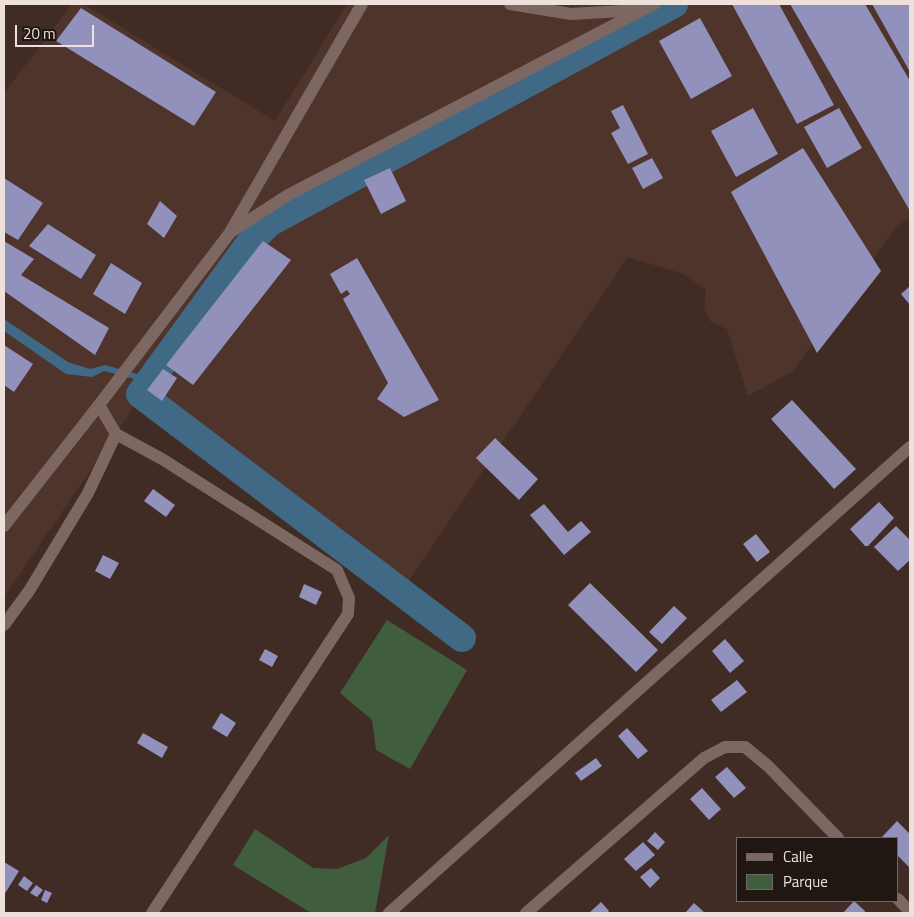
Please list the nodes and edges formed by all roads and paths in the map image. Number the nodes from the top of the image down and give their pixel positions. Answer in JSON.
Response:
{"nodes":[{"id":1,"x":362,"y":4,"type":"edge"},
{"id":2,"x":510,"y":4,"type":"edge"},
{"id":3,"x":649,"y":6,"type":"edge"},
{"id":4,"x":229,"y":234,"type":"junction"},
{"id":5,"x":99,"y":405,"type":"junction"},
{"id":6,"x":116,"y":434,"type":"junction"},
{"id":7,"x":910,"y":447,"type":"edge"},
{"id":8,"x":4,"y":526,"type":"edge"},
{"id":9,"x":4,"y":625,"type":"edge"},
{"id":10,"x":837,"y":837,"type":"edge"},
{"id":11,"x":899,"y":900,"type":"edge"},
{"id":12,"x":910,"y":912,"type":"edge"},
{"id":13,"x":152,"y":913,"type":"edge"},
{"id":14,"x":389,"y":913,"type":"edge"},
{"id":15,"x":526,"y":913,"type":"edge"}],
"edges":[{"from":1,"to":4,"type":"street"},
{"from":2,"to":3,"type":"street"},
{"from":3,"to":4,"type":"street"},
{"from":4,"to":5,"type":"street"},
{"from":5,"to":6,"type":"street"},
{"from":5,"to":8,"type":"street"},
{"from":6,"to":9,"type":"street"},
{"from":6,"to":13,"type":"street"},
{"from":7,"to":14,"type":"street"},
{"from":10,"to":15,"type":"street"},
{"from":11,"to":12,"type":"street"}]}
